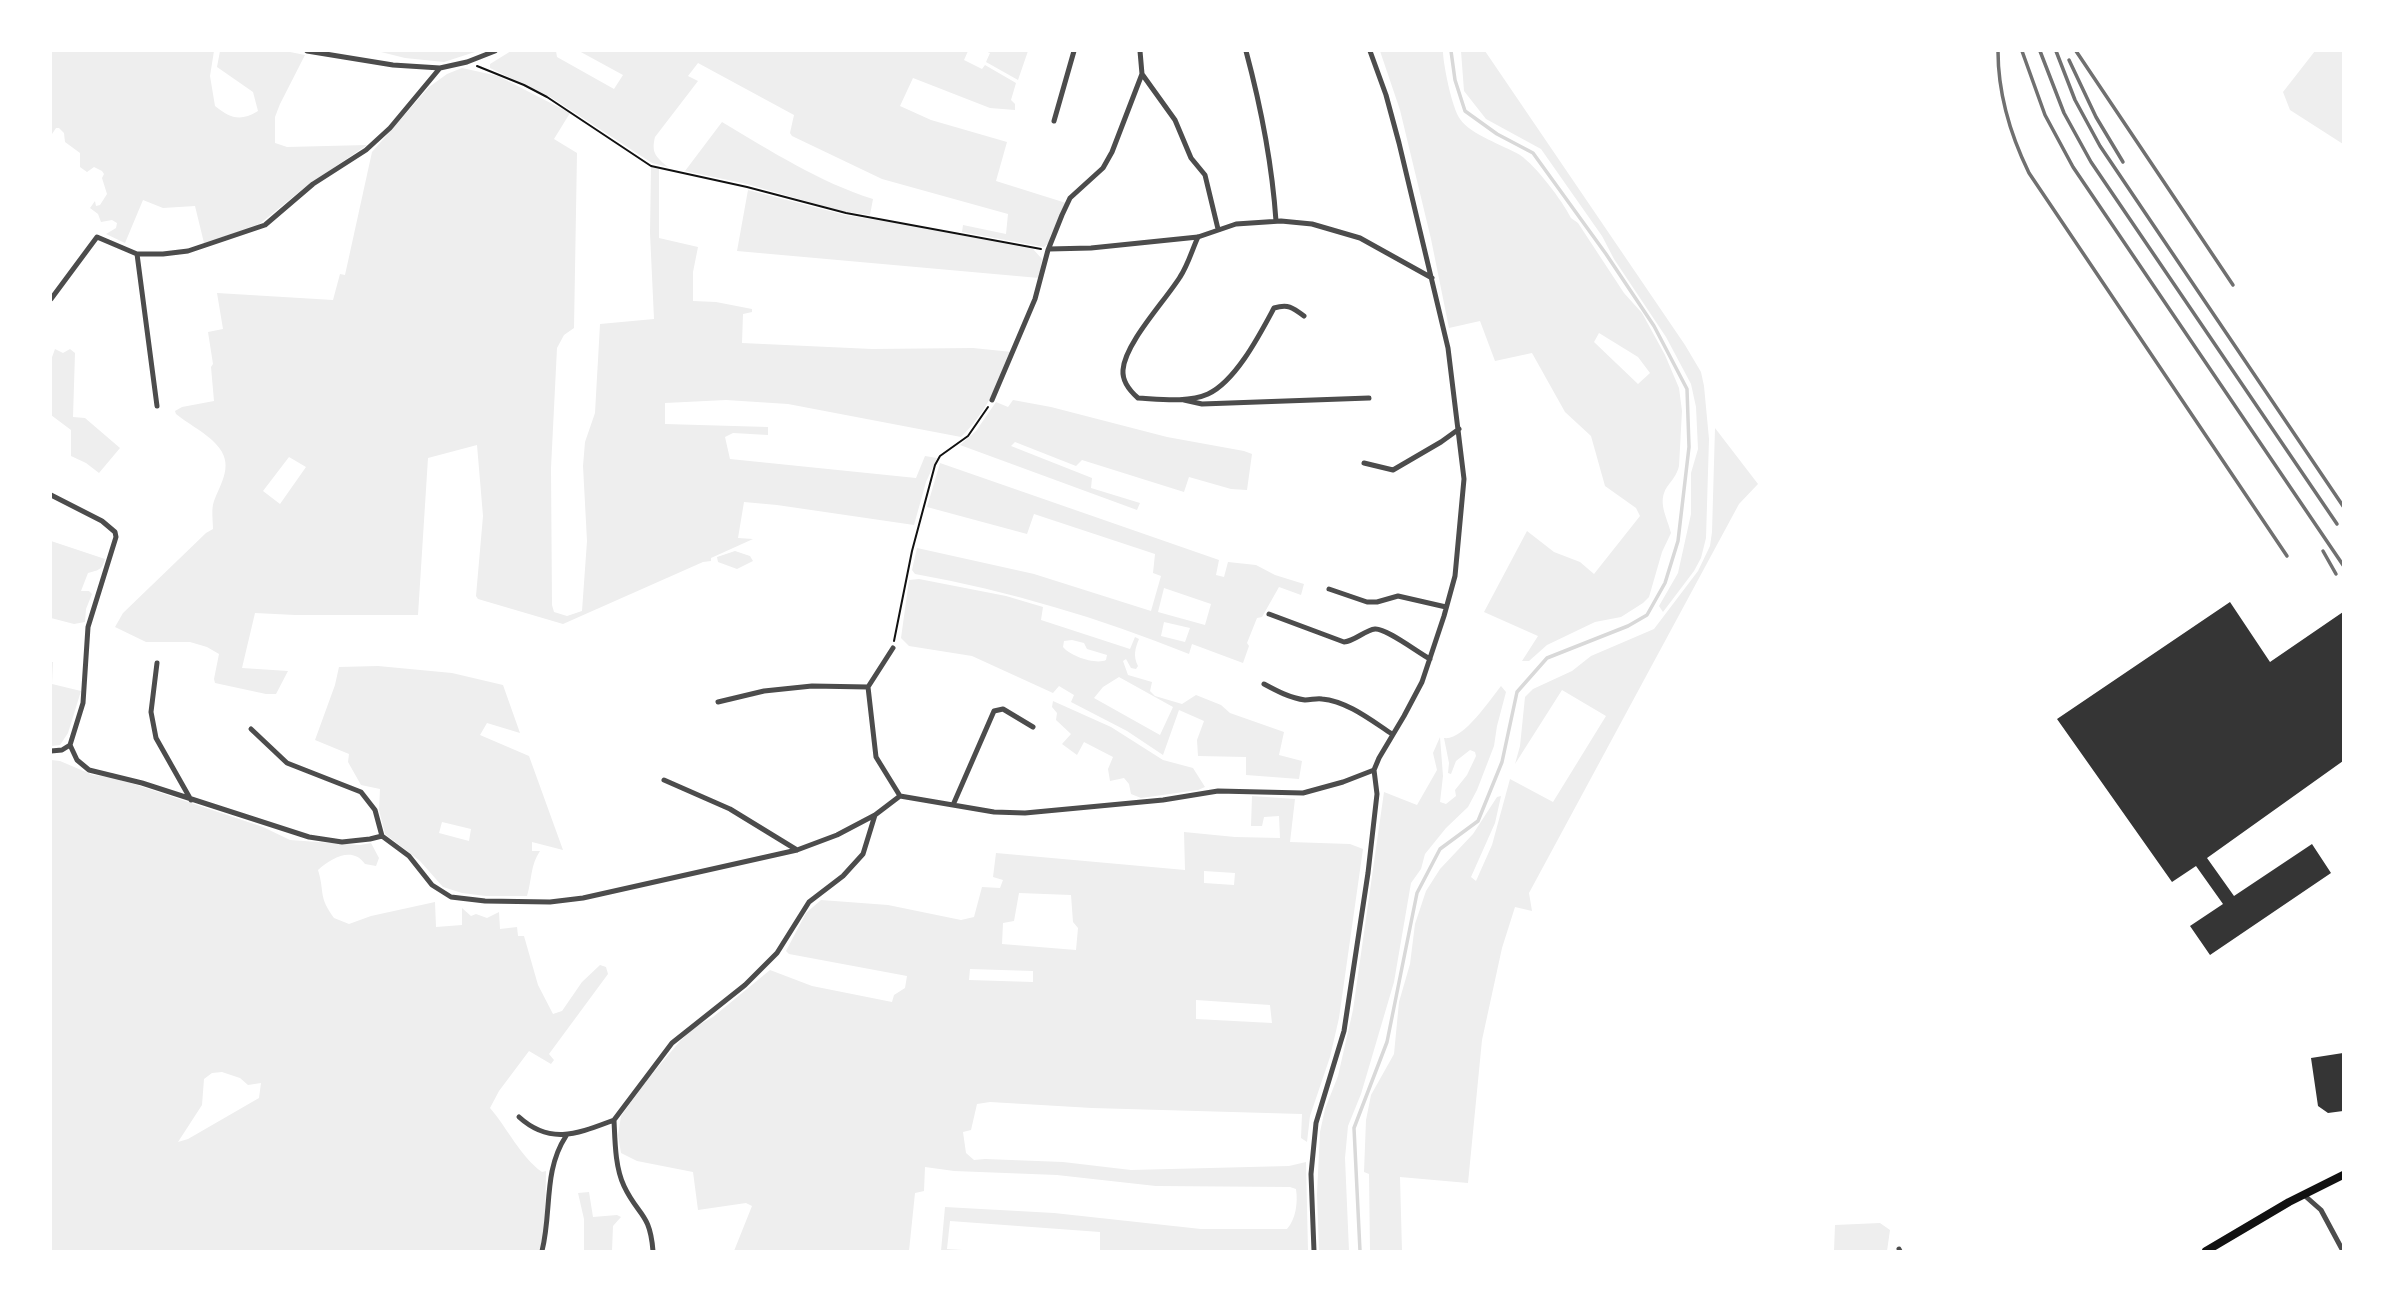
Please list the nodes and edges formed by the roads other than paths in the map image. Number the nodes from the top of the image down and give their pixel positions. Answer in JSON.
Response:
{"nodes":[{"id":1,"x":307,"y":51,"type":"edge"},
{"id":2,"x":495,"y":51,"type":"edge"},
{"id":3,"x":1074,"y":51,"type":"edge"},
{"id":4,"x":1140,"y":51,"type":"edge"},
{"id":5,"x":1246,"y":51,"type":"edge"},
{"id":6,"x":1370,"y":51,"type":"edge"},
{"id":7,"x":440,"y":68,"type":"junction"},
{"id":8,"x":1142,"y":74,"type":"junction"},
{"id":9,"x":1054,"y":121,"type":"dead end"},
{"id":10,"x":1276,"y":222,"type":"junction"},
{"id":11,"x":1219,"y":229,"type":"junction"},
{"id":12,"x":1198,"y":237,"type":"junction"},
{"id":13,"x":1049,"y":250,"type":"junction"},
{"id":14,"x":137,"y":254,"type":"junction"},
{"id":15,"x":1432,"y":278,"type":"junction"},
{"id":16,"x":51,"y":299,"type":"edge"},
{"id":17,"x":1304,"y":316,"type":"dead end"},
{"id":18,"x":1369,"y":398,"type":"dead end"},
{"id":19,"x":992,"y":400,"type":"road end"},
{"id":20,"x":1181,"y":400,"type":"junction"},
{"id":21,"x":157,"y":406,"type":"dead end"},
{"id":22,"x":1459,"y":429,"type":"junction"},
{"id":23,"x":1364,"y":463,"type":"dead end"},
{"id":24,"x":51,"y":495,"type":"edge"},
{"id":25,"x":1329,"y":589,"type":"dead end"},
{"id":26,"x":1446,"y":607,"type":"junction"},
{"id":27,"x":1269,"y":614,"type":"dead end"},
{"id":28,"x":893,"y":648,"type":"road end"},
{"id":29,"x":1430,"y":659,"type":"junction"},
{"id":30,"x":157,"y":663,"type":"dead end"},
{"id":31,"x":1264,"y":684,"type":"dead end"},
{"id":32,"x":868,"y":687,"type":"junction"},
{"id":33,"x":718,"y":702,"type":"dead end"},
{"id":34,"x":1033,"y":727,"type":"dead end"},
{"id":35,"x":251,"y":729,"type":"dead end"},
{"id":36,"x":1392,"y":734,"type":"junction"},
{"id":37,"x":70,"y":745,"type":"junction"},
{"id":38,"x":51,"y":751,"type":"edge"},
{"id":39,"x":1374,"y":770,"type":"junction"},
{"id":40,"x":664,"y":780,"type":"dead end"},
{"id":41,"x":901,"y":796,"type":"junction"},
{"id":42,"x":191,"y":800,"type":"junction"},
{"id":43,"x":953,"y":805,"type":"junction"},
{"id":44,"x":875,"y":815,"type":"junction"},
{"id":45,"x":382,"y":836,"type":"junction"},
{"id":46,"x":797,"y":850,"type":"junction"},
{"id":47,"x":519,"y":1116,"type":"dead end"},
{"id":48,"x":614,"y":1120,"type":"junction"},
{"id":49,"x":566,"y":1136,"type":"junction"},
{"id":50,"x":2343,"y":1175,"type":"edge"},
{"id":51,"x":2304,"y":1195,"type":"junction"},
{"id":52,"x":542,"y":1251,"type":"edge"},
{"id":53,"x":653,"y":1251,"type":"edge"},
{"id":54,"x":1314,"y":1251,"type":"edge"},
{"id":55,"x":2206,"y":1251,"type":"edge"},
{"id":56,"x":2343,"y":1251,"type":"edge"}],
"edges":[{"from":1,"to":7,"type":"street"},
{"from":2,"to":7,"type":"street"},
{"from":3,"to":9,"type":"street"},
{"from":4,"to":8,"type":"street"},
{"from":5,"to":10,"type":"street"},
{"from":6,"to":15,"type":"street"},
{"from":7,"to":14,"type":"street"},
{"from":8,"to":11,"type":"street"},
{"from":8,"to":13,"type":"street"},
{"from":10,"to":11,"type":"street"},
{"from":10,"to":15,"type":"street"},
{"from":11,"to":12,"type":"street"},
{"from":12,"to":13,"type":"street"},
{"from":12,"to":20,"type":"street"},
{"from":13,"to":19,"type":"street"},
{"from":14,"to":16,"type":"street"},
{"from":14,"to":21,"type":"street"},
{"from":15,"to":22,"type":"street"},
{"from":17,"to":20,"type":"street"},
{"from":18,"to":20,"type":"street"},
{"from":22,"to":23,"type":"street"},
{"from":22,"to":26,"type":"street"},
{"from":24,"to":37,"type":"street"},
{"from":25,"to":26,"type":"street"},
{"from":26,"to":29,"type":"street"},
{"from":27,"to":29,"type":"street"},
{"from":28,"to":32,"type":"street"},
{"from":29,"to":36,"type":"street"},
{"from":30,"to":42,"type":"street"},
{"from":31,"to":36,"type":"street"},
{"from":32,"to":33,"type":"street"},
{"from":32,"to":41,"type":"street"},
{"from":34,"to":43,"type":"street"},
{"from":35,"to":45,"type":"street"},
{"from":36,"to":39,"type":"street"},
{"from":37,"to":38,"type":"street"},
{"from":37,"to":42,"type":"street"},
{"from":39,"to":43,"type":"street"},
{"from":39,"to":54,"type":"street"},
{"from":40,"to":46,"type":"street"},
{"from":41,"to":43,"type":"street"},
{"from":41,"to":44,"type":"street"},
{"from":42,"to":45,"type":"street"},
{"from":44,"to":46,"type":"street"},
{"from":44,"to":48,"type":"street"},
{"from":45,"to":46,"type":"street"},
{"from":47,"to":49,"type":"street"},
{"from":48,"to":49,"type":"street"},
{"from":48,"to":53,"type":"street"},
{"from":49,"to":52,"type":"street"},
{"from":50,"to":51,"type":"main road"},
{"from":51,"to":55,"type":"main road"},
{"from":51,"to":56,"type":"street"}]}
